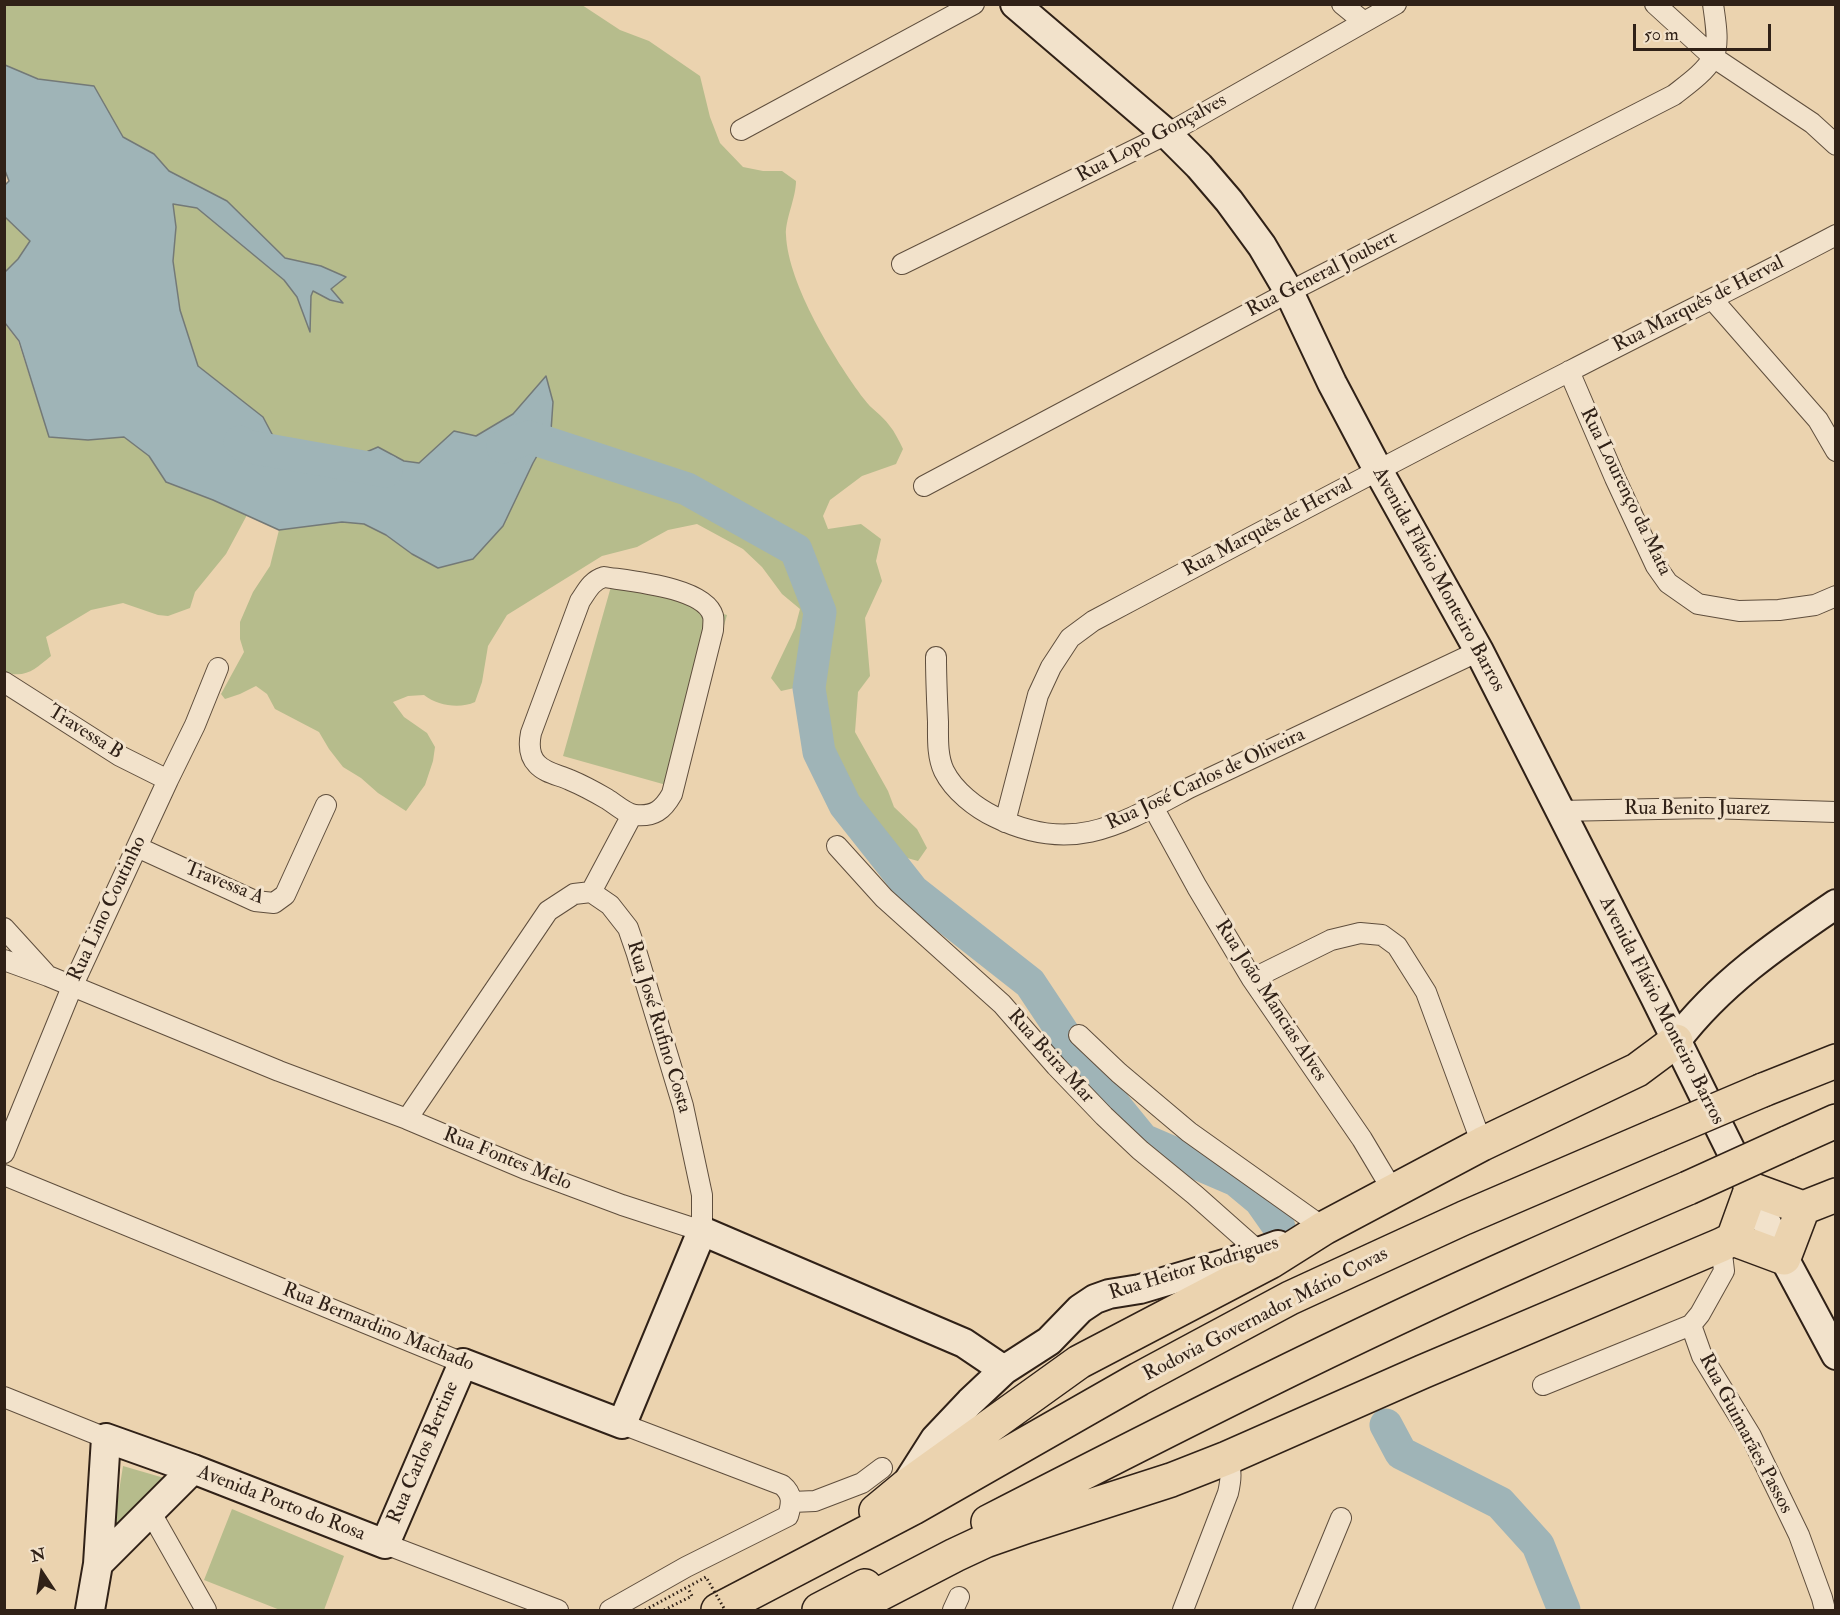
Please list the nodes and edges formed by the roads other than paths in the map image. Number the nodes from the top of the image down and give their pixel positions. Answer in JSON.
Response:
{"nodes":[{"id":1,"x":974,"y":4,"type":"edge"},
{"id":2,"x":1015,"y":4,"type":"edge"},
{"id":3,"x":1342,"y":4,"type":"edge"},
{"id":4,"x":1396,"y":4,"type":"edge"},
{"id":5,"x":1655,"y":4,"type":"edge"},
{"id":6,"x":1713,"y":4,"type":"edge"},
{"id":7,"x":1364,"y":22,"type":"junction"},
{"id":8,"x":1713,"y":57,"type":"junction"},
{"id":9,"x":741,"y":130,"type":"dead end"},
{"id":10,"x":1167,"y":134,"type":"junction"},
{"id":11,"x":1836,"y":145,"type":"edge"},
{"id":12,"x":1836,"y":235,"type":"edge"},
{"id":13,"x":902,"y":264,"type":"dead end"},
{"id":14,"x":1289,"y":292,"type":"junction"},
{"id":15,"x":1713,"y":300,"type":"junction"},
{"id":16,"x":1569,"y":371,"type":"junction"},
{"id":17,"x":1836,"y":450,"type":"edge"},
{"id":18,"x":1378,"y":470,"type":"junction"},
{"id":19,"x":924,"y":486,"type":"dead end"},
{"id":20,"x":1836,"y":596,"type":"edge"},
{"id":21,"x":1479,"y":651,"type":"junction"},
{"id":22,"x":936,"y":657,"type":"dead end"},
{"id":23,"x":218,"y":668,"type":"dead end"},
{"id":24,"x":4,"y":682,"type":"edge"},
{"id":25,"x":168,"y":780,"type":"junction"},
{"id":26,"x":326,"y":805,"type":"dead end"},
{"id":27,"x":1153,"y":807,"type":"junction"},
{"id":28,"x":1559,"y":811,"type":"junction"},
{"id":29,"x":1836,"y":812,"type":"edge"},
{"id":30,"x":632,"y":815,"type":"junction"},
{"id":31,"x":1005,"y":822,"type":"junction"},
{"id":32,"x":837,"y":846,"type":"dead end"},
{"id":33,"x":137,"y":847,"type":"junction"},
{"id":34,"x":591,"y":892,"type":"junction"},
{"id":35,"x":1836,"y":904,"type":"edge"},
{"id":36,"x":4,"y":928,"type":"edge"},
{"id":37,"x":4,"y":960,"type":"edge"},
{"id":38,"x":48,"y":976,"type":"junction"},
{"id":39,"x":1252,"y":979,"type":"junction"},
{"id":40,"x":72,"y":987,"type":"junction"},
{"id":41,"x":1078,"y":1035,"type":"dead end"},
{"id":42,"x":1676,"y":1041,"type":"junction"},
{"id":43,"x":1836,"y":1061,"type":"edge"},
{"id":44,"x":407,"y":1119,"type":"junction"},
{"id":45,"x":1836,"y":1121,"type":"edge"},
{"id":46,"x":1482,"y":1144,"type":"junction"},
{"id":47,"x":4,"y":1153,"type":"edge"},
{"id":48,"x":4,"y":1175,"type":"edge"},
{"id":49,"x":1751,"y":1189,"type":"junction"},
{"id":50,"x":1393,"y":1191,"type":"junction"},
{"id":51,"x":1836,"y":1195,"type":"edge"},
{"id":52,"x":1803,"y":1208,"type":"junction"},
{"id":53,"x":702,"y":1231,"type":"junction"},
{"id":54,"x":1727,"y":1242,"type":"junction"},
{"id":55,"x":1291,"y":1244,"type":"junction"},
{"id":56,"x":1784,"y":1258,"type":"junction"},
{"id":57,"x":1691,"y":1325,"type":"junction"},
{"id":58,"x":1836,"y":1355,"type":"edge"},
{"id":59,"x":463,"y":1363,"type":"junction"},
{"id":60,"x":1004,"y":1370,"type":"junction"},
{"id":61,"x":1543,"y":1385,"type":"dead end"},
{"id":62,"x":4,"y":1397,"type":"edge"},
{"id":63,"x":622,"y":1424,"type":"junction"},
{"id":64,"x":105,"y":1438,"type":"junction"},
{"id":65,"x":1227,"y":1458,"type":"junction"},
{"id":66,"x":193,"y":1469,"type":"junction"},
{"id":67,"x":893,"y":1477,"type":"junction"},
{"id":68,"x":792,"y":1502,"type":"junction"},
{"id":69,"x":151,"y":1513,"type":"junction"},
{"id":70,"x":1341,"y":1518,"type":"dead end"},
{"id":71,"x":385,"y":1544,"type":"junction"},
{"id":72,"x":824,"y":1555,"type":"junction"},
{"id":73,"x":98,"y":1564,"type":"junction"},
{"id":74,"x":708,"y":1599,"type":"edge"},
{"id":75,"x":90,"y":1611,"type":"edge"},
{"id":76,"x":206,"y":1611,"type":"edge"},
{"id":77,"x":558,"y":1611,"type":"edge"},
{"id":78,"x":610,"y":1611,"type":"edge"},
{"id":79,"x":819,"y":1611,"type":"edge"},
{"id":80,"x":849,"y":1611,"type":"edge"},
{"id":81,"x":1183,"y":1611,"type":"edge"},
{"id":82,"x":1304,"y":1611,"type":"edge"},
{"id":83,"x":1825,"y":1611,"type":"edge"}],
"edges":[{"from":1,"to":9,"type":"street"},
{"from":2,"to":10,"type":"main road","name":"Avenida Flávio Monteiro Barros"},
{"from":3,"to":7,"type":"street"},
{"from":4,"to":7,"type":"street","name":"Rua Lopo Gonçalves"},
{"from":5,"to":8,"type":"street"},
{"from":6,"to":8,"type":"street"},
{"from":7,"to":10,"type":"street","name":"Rua Lopo Gonçalves"},
{"from":8,"to":11,"type":"street"},
{"from":8,"to":14,"type":"street","name":"Rua General Joubert"},
{"from":10,"to":13,"type":"street","name":"Rua Lopo Gonçalves"},
{"from":10,"to":14,"type":"main road","name":"Avenida Flávio Monteiro Barros"},
{"from":12,"to":15,"type":"street","name":"Rua Marquês de Herval"},
{"from":14,"to":18,"type":"main road","name":"Avenida Flávio Monteiro Barros"},
{"from":14,"to":19,"type":"street","name":"Rua General Joubert"},
{"from":15,"to":16,"type":"street","name":"Rua Marquês de Herval"},
{"from":15,"to":17,"type":"street"},
{"from":16,"to":18,"type":"street","name":"Rua Marquês de Herval"},
{"from":16,"to":20,"type":"street","name":"Rua Lourenço da Mata"},
{"from":18,"to":21,"type":"main road","name":"Avenida Flávio Monteiro Barros"},
{"from":18,"to":31,"type":"street","name":"Rua Marquês de Herval"},
{"from":21,"to":27,"type":"street","name":"Rua José Carlos de Oliveira"},
{"from":21,"to":28,"type":"main road","name":"Avenida Flávio Monteiro Barros"},
{"from":22,"to":31,"type":"street","name":"Rua José Carlos de Oliveira"},
{"from":23,"to":25,"type":"street","name":"Rua Lino Coutinho"},
{"from":24,"to":25,"type":"street","name":"Travessa B"},
{"from":25,"to":33,"type":"street","name":"Rua Lino Coutinho"},
{"from":26,"to":33,"type":"street","name":"Travessa A"},
{"from":27,"to":31,"type":"street","name":"Rua José Carlos de Oliveira"},
{"from":27,"to":39,"type":"street","name":"Rua João Mancias Alves"},
{"from":28,"to":29,"type":"street","name":"Rua Benito Juarez"},
{"from":28,"to":42,"type":"main road","name":"Avenida Flávio Monteiro Barros"},
{"from":30,"to":30,"type":"street"},
{"from":30,"to":34,"type":"street"},
{"from":32,"to":55,"type":"street","name":"Rua Beira Mar"},
{"from":33,"to":40,"type":"street","name":"Rua Lino Coutinho"},
{"from":34,"to":44,"type":"street"},
{"from":34,"to":53,"type":"street","name":"Rua José Rufino Costa"},
{"from":35,"to":42,"type":"main road"},
{"from":36,"to":38,"type":"street"},
{"from":37,"to":38,"type":"street","name":"Rua Fontes Melo"},
{"from":38,"to":40,"type":"street","name":"Rua Fontes Melo"},
{"from":39,"to":46,"type":"street"},
{"from":39,"to":50,"type":"street","name":"Rua João Mancias Alves"},
{"from":40,"to":44,"type":"street","name":"Rua Fontes Melo"},
{"from":40,"to":47,"type":"street","name":"Rua Lino Coutinho"},
{"from":41,"to":55,"type":"street"},
{"from":42,"to":46,"type":"highway"},
{"from":42,"to":49,"type":"main road","name":"Avenida Flávio Monteiro Barros"},
{"from":43,"to":72,"type":"highway","name":"Rodovia Governador Mário Covas","bridge":true},
{"from":44,"to":53,"type":"street","name":"Rua Fontes Melo"},
{"from":45,"to":79,"type":"highway","bridge":true},
{"from":46,"to":50,"type":"highway"},
{"from":48,"to":59,"type":"street","name":"Rua Bernardino Machado"},
{"from":49,"to":52,"type":"highway"},
{"from":49,"to":54,"type":"highway"},
{"from":49,"to":56,"type":"main road","name":"Avenida Flávio Monteiro Barros"},
{"from":50,"to":55,"type":"highway"},
{"from":51,"to":52,"type":"highway"},
{"from":52,"to":56,"type":"highway"},
{"from":53,"to":60,"type":"main road","name":"Rua Fontes Melo"},
{"from":53,"to":63,"type":"main road","name":"Rua José Rufino Costa"},
{"from":54,"to":56,"type":"highway"},
{"from":54,"to":57,"type":"street"},
{"from":54,"to":65,"type":"highway"},
{"from":55,"to":60,"type":"main road","name":"Rua Heitor Rodrigues"},
{"from":55,"to":67,"type":"highway"},
{"from":56,"to":58,"type":"main road","name":"Avenida Flávio Monteiro Barros"},
{"from":57,"to":61,"type":"street"},
{"from":57,"to":83,"type":"street","name":"Rua Guimarães Passos"},
{"from":59,"to":63,"type":"main road","name":"Rua Bernardino Machado"},
{"from":59,"to":71,"type":"main road","name":"Rua Carlos Bertine"},
{"from":60,"to":67,"type":"main road","name":"Rua Heitor Rodrigues"},
{"from":62,"to":64,"type":"street","name":"Avenida Porto do Rosa"},
{"from":63,"to":68,"type":"street","name":"Rua Bernardino Machado"},
{"from":64,"to":66,"type":"main road","name":"Avenida Porto do Rosa"},
{"from":64,"to":73,"type":"main road"},
{"from":65,"to":80,"type":"highway"},
{"from":65,"to":81,"type":"street"},
{"from":66,"to":69,"type":"main road"},
{"from":66,"to":71,"type":"main road","name":"Avenida Porto do Rosa"},
{"from":67,"to":68,"type":"street"},
{"from":67,"to":72,"type":"highway"},
{"from":68,"to":78,"type":"street"},
{"from":69,"to":73,"type":"main road"},
{"from":69,"to":76,"type":"street"},
{"from":70,"to":82,"type":"street"},
{"from":71,"to":77,"type":"street","name":"Avenida Porto do Rosa"},
{"from":72,"to":74,"type":"highway","name":"Rodovia Governador Mário Covas"},
{"from":73,"to":75,"type":"main road"}]}
